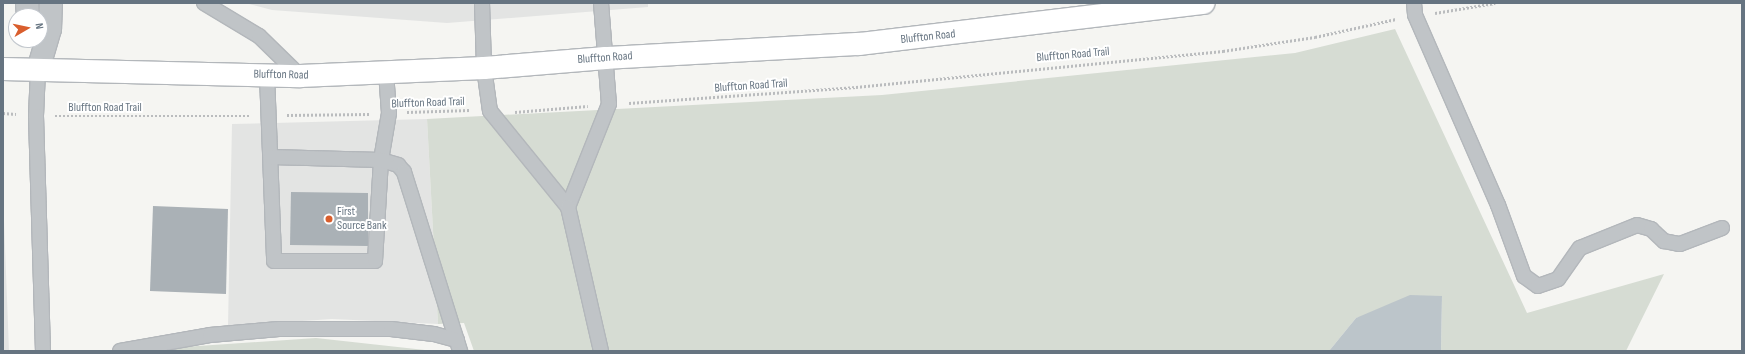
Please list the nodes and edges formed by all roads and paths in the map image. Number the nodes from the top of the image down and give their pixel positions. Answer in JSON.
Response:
{"nodes":[{"id":1,"x":51,"y":3,"type":"edge"},
{"id":2,"x":204,"y":3,"type":"edge"},
{"id":3,"x":482,"y":3,"type":"edge"},
{"id":4,"x":601,"y":3,"type":"edge"},
{"id":5,"x":1204,"y":3,"type":"edge"},
{"id":6,"x":1495,"y":3,"type":"edge"},
{"id":7,"x":1414,"y":9,"type":"edge"},
{"id":8,"x":34,"y":48,"type":"edge"},
{"id":9,"x":606,"y":58,"type":"junction"},
{"id":10,"x":484,"y":68,"type":"junction"},
{"id":11,"x":3,"y":69,"type":"edge"},
{"id":12,"x":38,"y":70,"type":"junction"},
{"id":13,"x":386,"y":72,"type":"junction"},
{"id":14,"x":267,"y":75,"type":"junction"},
{"id":15,"x":300,"y":76,"type":"junction"},
{"id":16,"x":609,"y":104,"type":"junction"},
{"id":17,"x":490,"y":111,"type":"junction"},
{"id":18,"x":3,"y":112,"type":"edge"},
{"id":19,"x":389,"y":113,"type":"junction"},
{"id":20,"x":36,"y":116,"type":"junction"},
{"id":21,"x":270,"y":116,"type":"junction"},
{"id":22,"x":271,"y":157,"type":"junction"},
{"id":23,"x":381,"y":160,"type":"junction"},
{"id":24,"x":568,"y":207,"type":"junction"},
{"id":25,"x":1722,"y":228,"type":"dead end"},
{"id":26,"x":458,"y":346,"type":"edge"},
{"id":27,"x":43,"y":351,"type":"edge"},
{"id":28,"x":120,"y":351,"type":"edge"},
{"id":29,"x":601,"y":351,"type":"edge"}],
"edges":[{"from":1,"to":12,"type":"street"},
{"from":2,"to":15,"type":"lane"},
{"from":3,"to":10,"type":"lane"},
{"from":4,"to":9,"type":"lane"},
{"from":5,"to":9,"type":"main road","name":"Bluffton Road"},
{"from":6,"to":7,"type":"path","name":"Bluffton Road Trail"},
{"from":7,"to":16,"type":"path","name":"Bluffton Road Trail"},
{"from":7,"to":25,"type":"lane"},
{"from":8,"to":12,"type":"street"},
{"from":9,"to":10,"type":"main road","name":"Bluffton Road"},
{"from":9,"to":16,"type":"lane"},
{"from":10,"to":13,"type":"main road","name":"Bluffton Road"},
{"from":10,"to":17,"type":"lane"},
{"from":11,"to":12,"type":"main road","name":"Bluffton Road"},
{"from":12,"to":14,"type":"main road","name":"Bluffton Road"},
{"from":12,"to":20,"type":"lane"},
{"from":13,"to":15,"type":"main road","name":"Bluffton Road"},
{"from":13,"to":19,"type":"lane"},
{"from":14,"to":15,"type":"main road","name":"Bluffton Road"},
{"from":14,"to":21,"type":"lane"},
{"from":16,"to":17,"type":"path","name":"Bluffton Road Trail"},
{"from":16,"to":24,"type":"lane"},
{"from":17,"to":19,"type":"path","name":"Bluffton Road Trail"},
{"from":17,"to":24,"type":"lane"},
{"from":18,"to":20,"type":"path","name":"Bluffton Road Trail"},
{"from":19,"to":21,"type":"path","name":"Bluffton Road Trail"},
{"from":19,"to":23,"type":"lane"},
{"from":20,"to":21,"type":"path","name":"Bluffton Road Trail"},
{"from":20,"to":27,"type":"lane"},
{"from":21,"to":22,"type":"lane"},
{"from":22,"to":23,"type":"lane"},
{"from":22,"to":23,"type":"lane"},
{"from":23,"to":26,"type":"lane"},
{"from":24,"to":29,"type":"lane"},
{"from":26,"to":28,"type":"lane"}]}
